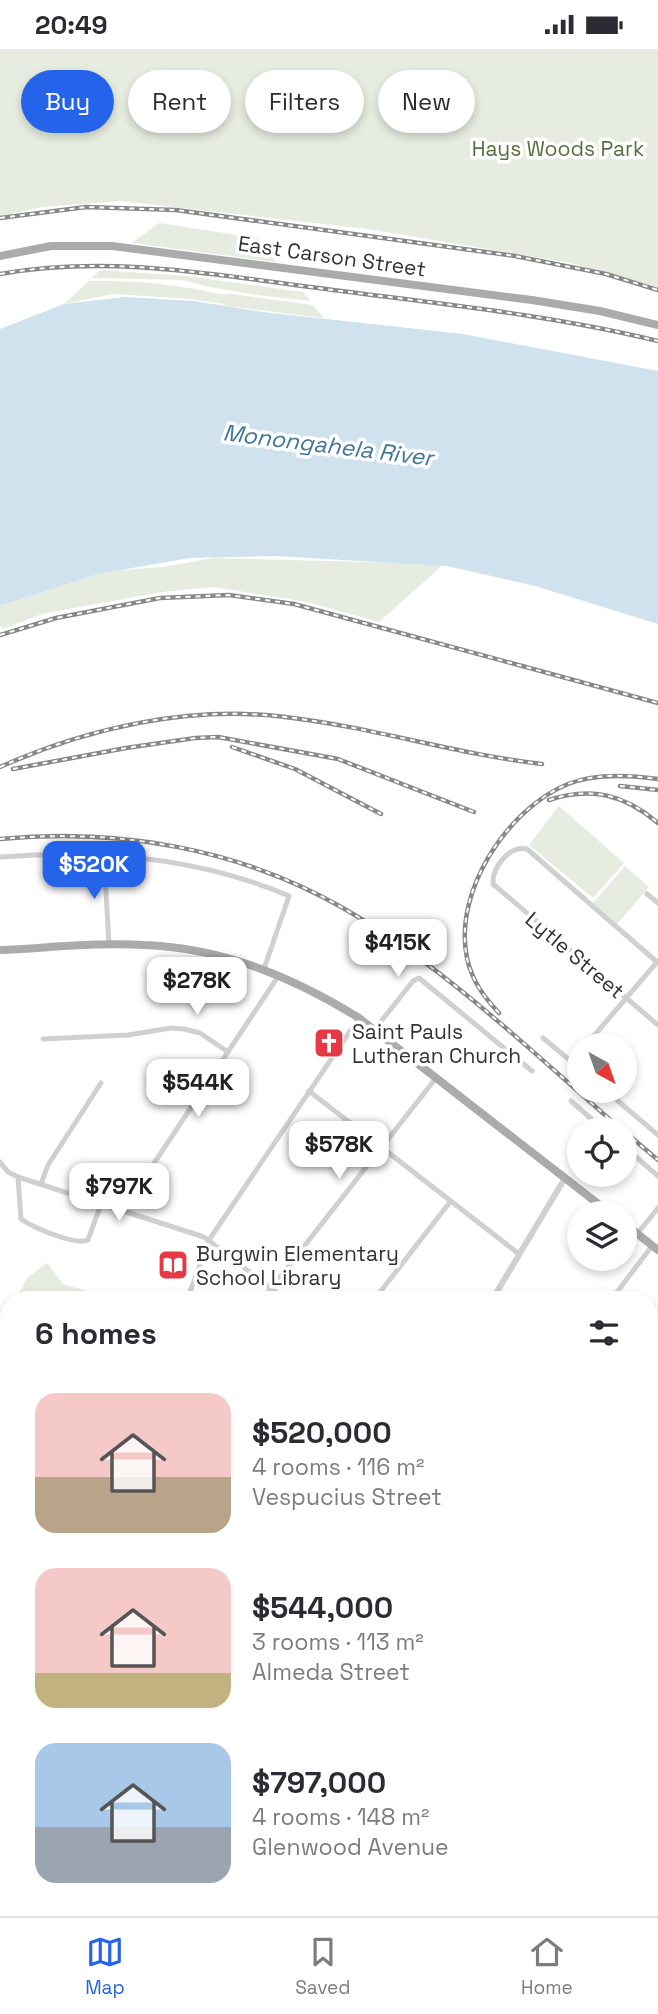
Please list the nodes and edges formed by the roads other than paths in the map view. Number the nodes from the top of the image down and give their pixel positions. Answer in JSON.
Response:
{"nodes":[{"id":1,"x":0,"y":256,"type":"edge"},
{"id":2,"x":658,"y":325,"type":"edge"},
{"id":3,"x":104,"y":855,"type":"junction"},
{"id":4,"x":0,"y":857,"type":"edge"},
{"id":5,"x":647,"y":894,"type":"dead end"},
{"id":6,"x":658,"y":903,"type":"edge"},
{"id":7,"x":109,"y":946,"type":"junction"},
{"id":8,"x":0,"y":950,"type":"edge"},
{"id":9,"x":658,"y":962,"type":"edge"},
{"id":10,"x":264,"y":969,"type":"junction"},
{"id":11,"x":279,"y":975,"type":"junction"},
{"id":12,"x":626,"y":998,"type":"junction"},
{"id":13,"x":359,"y":1018,"type":"junction"},
{"id":14,"x":658,"y":1025,"type":"edge"},
{"id":15,"x":374,"y":1030,"type":"junction"},
{"id":16,"x":596,"y":1033,"type":"edge"},
{"id":17,"x":543,"y":1038,"type":"dead end"},
{"id":18,"x":43,"y":1039,"type":"dead end"},
{"id":19,"x":228,"y":1052,"type":"junction"},
{"id":20,"x":567,"y":1058,"type":"edge"},
{"id":21,"x":532,"y":1071,"type":"dead end"},
{"id":22,"x":436,"y":1077,"type":"junction"},
{"id":23,"x":101,"y":1083,"type":"dead end"},
{"id":24,"x":309,"y":1091,"type":"junction"},
{"id":25,"x":572,"y":1103,"type":"edge"},
{"id":26,"x":620,"y":1103,"type":"edge"},
{"id":27,"x":589,"y":1117,"type":"edge"},
{"id":28,"x":658,"y":1135,"type":"edge"},
{"id":29,"x":381,"y":1147,"type":"junction"},
{"id":30,"x":637,"y":1158,"type":"edge"},
{"id":31,"x":0,"y":1162,"type":"edge"},
{"id":32,"x":658,"y":1176,"type":"edge"},
{"id":33,"x":18,"y":1177,"type":"junction"},
{"id":34,"x":565,"y":1178,"type":"junction"},
{"id":35,"x":41,"y":1184,"type":"junction"},
{"id":36,"x":595,"y":1201,"type":"edge"},
{"id":37,"x":450,"y":1202,"type":"junction"},
{"id":38,"x":101,"y":1204,"type":"junction"},
{"id":39,"x":658,"y":1207,"type":"edge"},
{"id":40,"x":123,"y":1210,"type":"junction"},
{"id":41,"x":637,"y":1234,"type":"joint"},
{"id":42,"x":209,"y":1240,"type":"junction"},
{"id":43,"x":656,"y":1245,"type":"edge"},
{"id":44,"x":519,"y":1254,"type":"junction"},
{"id":45,"x":271,"y":1289,"type":"junction"},
{"id":46,"x":190,"y":1291,"type":"edge"},
{"id":47,"x":274,"y":1291,"type":"edge"},
{"id":48,"x":381,"y":1291,"type":"edge"},
{"id":49,"x":499,"y":1291,"type":"edge"},
{"id":50,"x":618,"y":1291,"type":"edge"}],
"edges":[{"from":1,"to":2,"type":"main road","name":"East Carson Street"},
{"from":3,"to":4,"type":"street"},
{"from":3,"to":7,"type":"street"},
{"from":3,"to":10,"type":"street"},
{"from":5,"to":6,"type":"street"},
{"from":7,"to":8,"type":"main road"},
{"from":7,"to":10,"type":"main road"},
{"from":9,"to":12,"type":"street"},
{"from":9,"to":12,"type":"street","name":"Lytle Street"},
{"from":10,"to":11,"type":"main road"},
{"from":11,"to":13,"type":"main road"},
{"from":11,"to":19,"type":"street"},
{"from":12,"to":14,"type":"street","name":"Lytle Street"},
{"from":12,"to":16,"type":"street"},
{"from":13,"to":15,"type":"main road"},
{"from":13,"to":24,"type":"street"},
{"from":15,"to":21,"type":"street"},
{"from":15,"to":22,"type":"main road"},
{"from":17,"to":20,"type":"street"},
{"from":18,"to":19,"type":"street"},
{"from":19,"to":40,"type":"street"},
{"from":22,"to":29,"type":"street"},
{"from":22,"to":34,"type":"main road"},
{"from":23,"to":35,"type":"street"},
{"from":24,"to":29,"type":"street"},
{"from":24,"to":42,"type":"street"},
{"from":25,"to":27,"type":"street"},
{"from":26,"to":28,"type":"street"},
{"from":29,"to":37,"type":"street"},
{"from":29,"to":45,"type":"street"},
{"from":30,"to":32,"type":"street"},
{"from":31,"to":33,"type":"street"},
{"from":33,"to":35,"type":"street"},
{"from":33,"to":38,"type":"street"},
{"from":34,"to":36,"type":"main road"},
{"from":34,"to":44,"type":"street"},
{"from":35,"to":38,"type":"street"},
{"from":37,"to":44,"type":"street"},
{"from":37,"to":48,"type":"street"},
{"from":38,"to":40,"type":"street"},
{"from":39,"to":41,"type":"street"},
{"from":40,"to":42,"type":"street"},
{"from":41,"to":43,"type":"main road"},
{"from":42,"to":45,"type":"street"},
{"from":42,"to":46,"type":"street"},
{"from":43,"to":50,"type":"street"},
{"from":44,"to":49,"type":"street"},
{"from":45,"to":47,"type":"street"}]}
